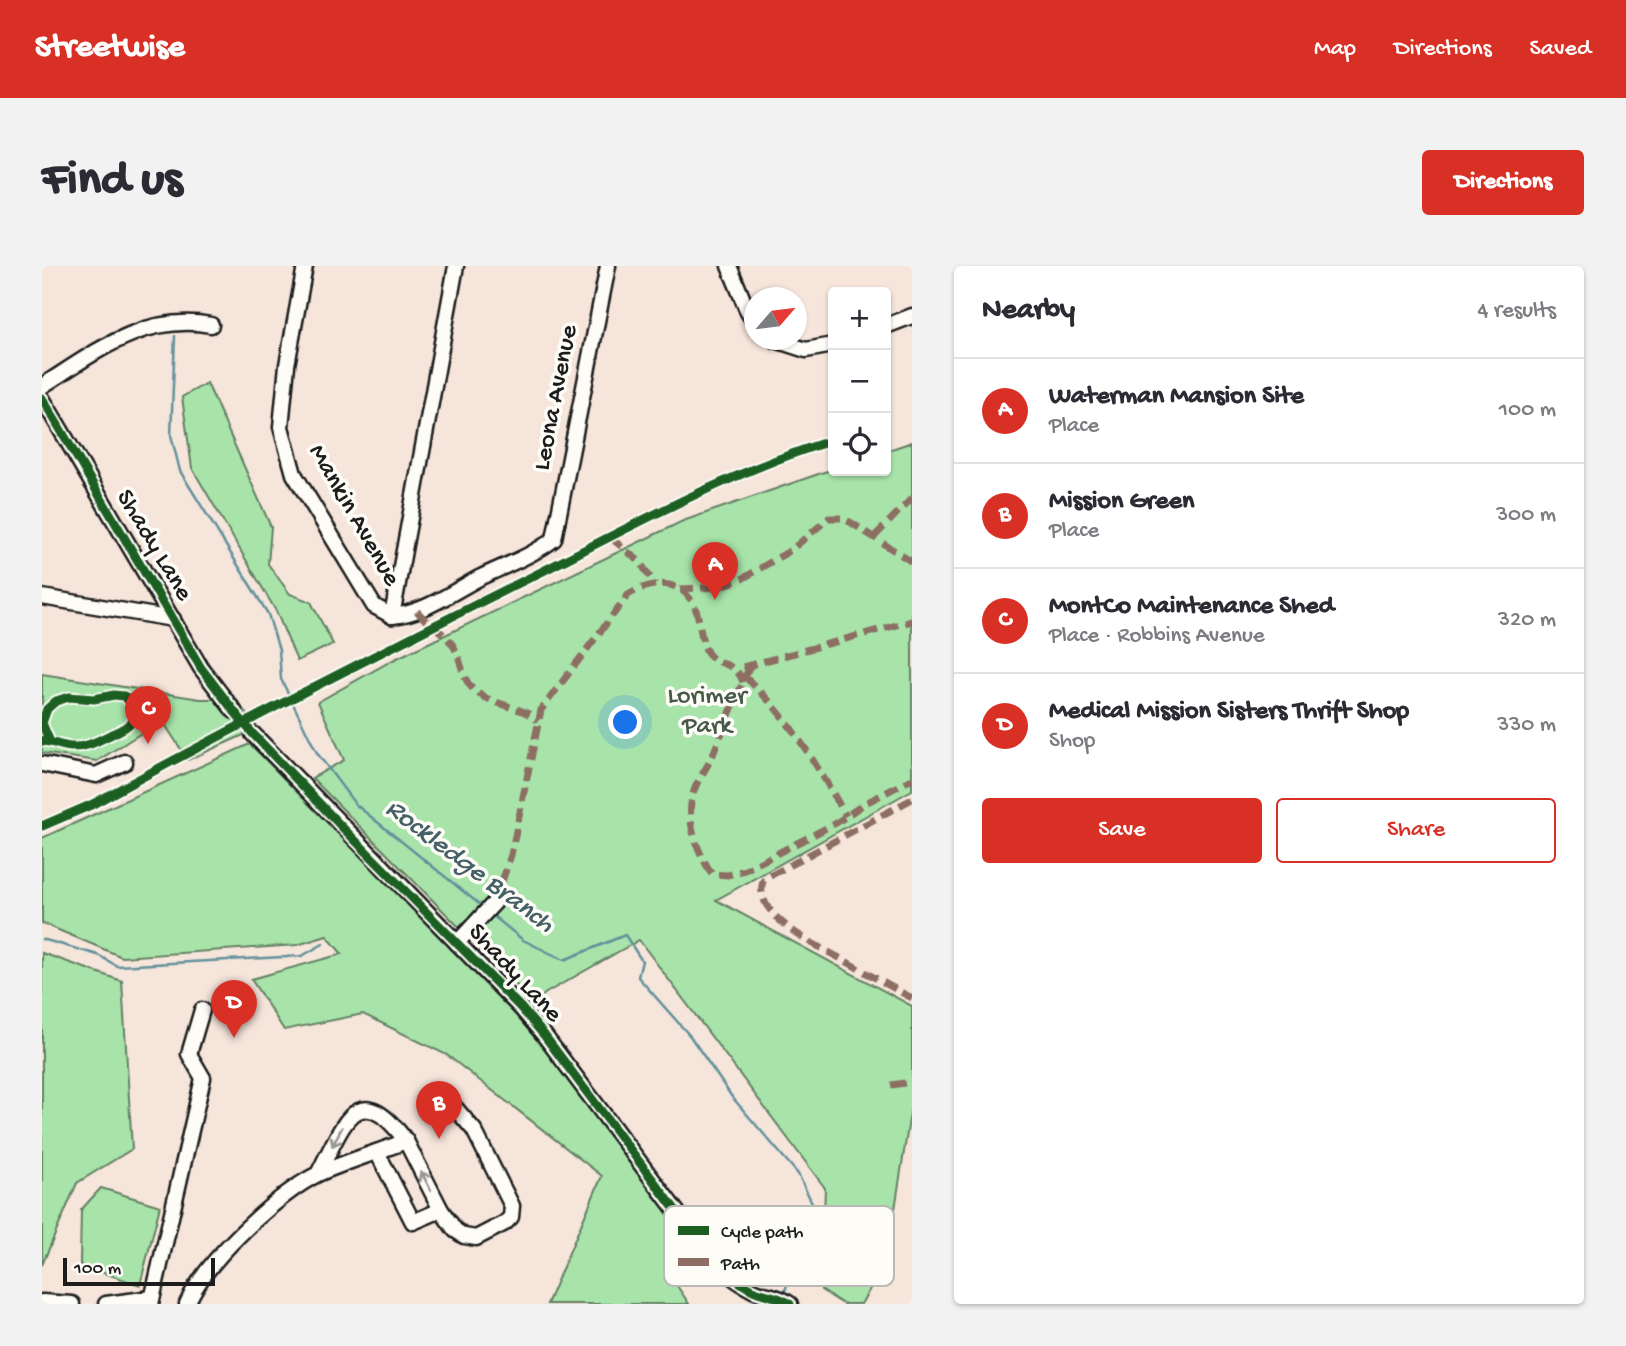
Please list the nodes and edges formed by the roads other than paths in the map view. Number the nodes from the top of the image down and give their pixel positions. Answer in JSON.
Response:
{"nodes":[{"id":1,"x":305,"y":266,"type":"edge"},
{"id":2,"x":456,"y":266,"type":"edge"},
{"id":3,"x":608,"y":266,"type":"edge"},
{"id":4,"x":729,"y":266,"type":"edge"},
{"id":5,"x":744,"y":302,"type":"edge"},
{"id":6,"x":912,"y":316,"type":"edge"},
{"id":7,"x":891,"y":324,"type":"edge"},
{"id":8,"x":211,"y":325,"type":"dead end"},
{"id":9,"x":828,"y":346,"type":"edge"},
{"id":10,"x":807,"y":350,"type":"edge"},
{"id":11,"x":42,"y":386,"type":"edge"},
{"id":12,"x":42,"y":398,"type":"edge"},
{"id":13,"x":42,"y":597,"type":"edge"},
{"id":14,"x":391,"y":616,"type":"junction"},
{"id":15,"x":173,"y":620,"type":"junction"},
{"id":16,"x":234,"y":711,"type":"tunnel mouth"},
{"id":17,"x":253,"y":734,"type":"tunnel mouth"},
{"id":18,"x":125,"y":761,"type":"dead end"},
{"id":19,"x":42,"y":764,"type":"edge"},
{"id":20,"x":495,"y":902,"type":"dead end"},
{"id":21,"x":457,"y":943,"type":"junction"},
{"id":22,"x":202,"y":1010,"type":"dead end"},
{"id":23,"x":451,"y":1103,"type":"dead end"},
{"id":24,"x":406,"y":1141,"type":"junction"},
{"id":25,"x":377,"y":1152,"type":"junction"},
{"id":26,"x":318,"y":1174,"type":"junction"},
{"id":27,"x":672,"y":1206,"type":"edge"},
{"id":28,"x":441,"y":1210,"type":"junction"},
{"id":29,"x":745,"y":1286,"type":"edge"},
{"id":30,"x":784,"y":1300,"type":"edge"},
{"id":31,"x":152,"y":1301,"type":"edge"},
{"id":32,"x":42,"y":1302,"type":"edge"},
{"id":33,"x":72,"y":1304,"type":"edge"},
{"id":34,"x":106,"y":1304,"type":"edge"},
{"id":35,"x":187,"y":1304,"type":"edge"}],
"edges":[{"from":1,"to":14,"type":"street","name":"Mankin Avenue"},
{"from":2,"to":14,"type":"street"},
{"from":3,"to":14,"type":"street","name":"Leona Avenue"},
{"from":4,"to":5,"type":"street"},
{"from":6,"to":7,"type":"street"},
{"from":8,"to":11,"type":"street"},
{"from":9,"to":10,"type":"street"},
{"from":12,"to":15,"type":"street","name":"Shady Lane"},
{"from":13,"to":15,"type":"street"},
{"from":15,"to":16,"type":"street","name":"Shady Lane"},
{"from":17,"to":21,"type":"street","name":"Shady Lane"},
{"from":18,"to":19,"type":"street"},
{"from":20,"to":21,"type":"street"},
{"from":21,"to":27,"type":"street","name":"Shady Lane"},
{"from":22,"to":31,"type":"street"},
{"from":23,"to":28,"type":"street"},
{"from":24,"to":25,"type":"street"},
{"from":24,"to":26,"type":"street","one_way":true},
{"from":28,"to":24,"type":"street","one_way":true},
{"from":25,"to":26,"type":"street"},
{"from":25,"to":28,"type":"street"},
{"from":26,"to":35,"type":"street"},
{"from":29,"to":30,"type":"street","name":"Shady Lane"},
{"from":31,"to":34,"type":"street"},
{"from":32,"to":33,"type":"street"}]}
